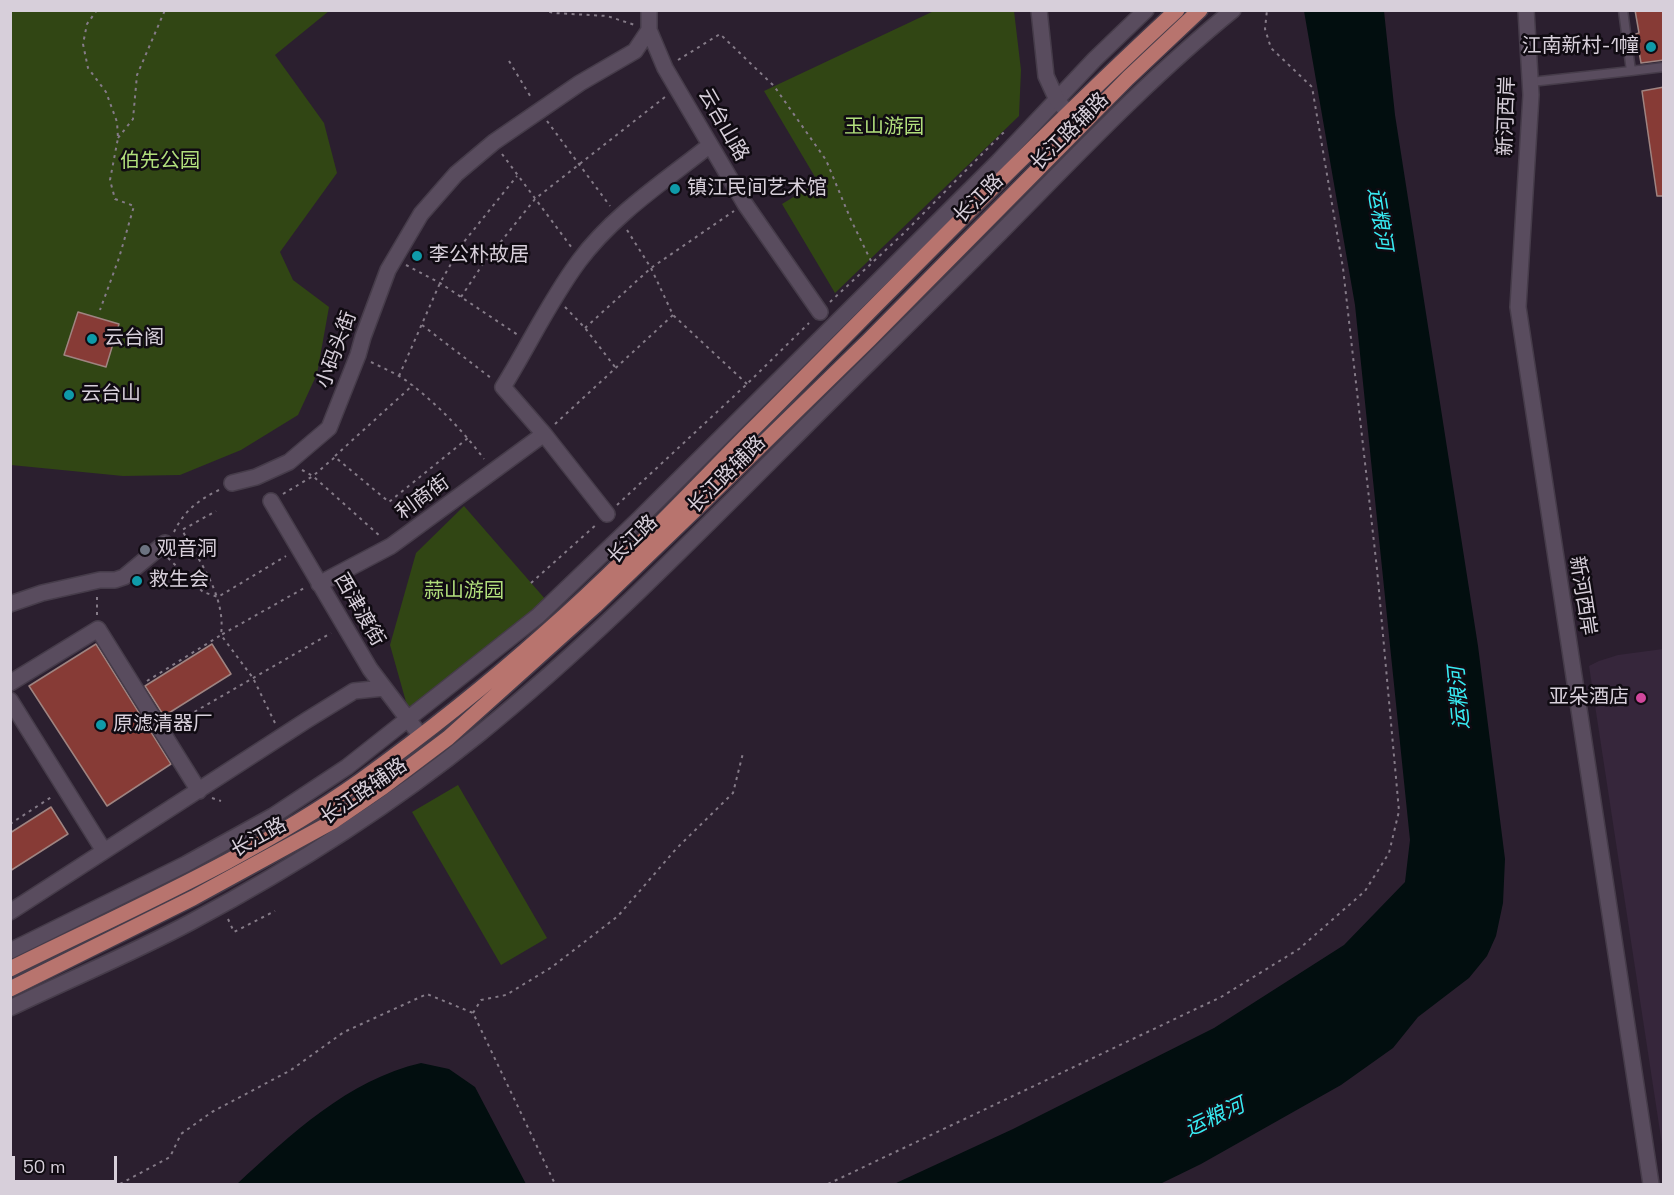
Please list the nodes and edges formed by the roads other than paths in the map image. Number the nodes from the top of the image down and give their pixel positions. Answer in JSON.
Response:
{"nodes":[{"id":1,"x":649,"y":10,"type":"edge"},
{"id":2,"x":1039,"y":10,"type":"edge"},
{"id":3,"x":1146,"y":10,"type":"edge"},
{"id":4,"x":1177,"y":10,"type":"edge"},
{"id":5,"x":1200,"y":10,"type":"edge"},
{"id":6,"x":1233,"y":10,"type":"edge"},
{"id":7,"x":1526,"y":10,"type":"edge"},
{"id":8,"x":1623,"y":10,"type":"edge"},
{"id":9,"x":649,"y":30,"type":"junction"},
{"id":10,"x":1664,"y":67,"type":"edge"},
{"id":11,"x":1631,"y":71,"type":"junction"},
{"id":12,"x":1531,"y":82,"type":"junction"},
{"id":13,"x":1057,"y":100,"type":"junction"},
{"id":14,"x":1068,"y":113,"type":"junction"},
{"id":15,"x":1080,"y":127,"type":"junction"},
{"id":16,"x":710,"y":145,"type":"junction"},
{"id":17,"x":820,"y":312,"type":"road end"},
{"id":18,"x":544,"y":434,"type":"junction"},
{"id":19,"x":232,"y":483,"type":"road end"},
{"id":20,"x":270,"y":501,"type":"road end"},
{"id":21,"x":607,"y":514,"type":"road end"},
{"id":22,"x":160,"y":547,"type":"road end"},
{"id":23,"x":319,"y":584,"type":"junction"},
{"id":24,"x":10,"y":604,"type":"edge"},
{"id":25,"x":10,"y":683,"type":"edge"},
{"id":26,"x":384,"y":688,"type":"junction"},
{"id":27,"x":10,"y":700,"type":"edge"},
{"id":28,"x":408,"y":719,"type":"junction"},
{"id":29,"x":420,"y":735,"type":"junction"},
{"id":30,"x":199,"y":791,"type":"junction"},
{"id":31,"x":104,"y":851,"type":"junction"},
{"id":32,"x":10,"y":912,"type":"edge"},
{"id":33,"x":10,"y":951,"type":"edge"},
{"id":34,"x":10,"y":969,"type":"edge"},
{"id":35,"x":10,"y":989,"type":"edge"},
{"id":36,"x":10,"y":1008,"type":"edge"},
{"id":37,"x":1651,"y":1185,"type":"edge"}],
"edges":[{"from":1,"to":9,"type":"street","name":"云台山路"},
{"from":2,"to":13,"type":"street"},
{"from":3,"to":13,"type":"street","name":"长江路辅路"},
{"from":4,"to":14,"type":"main road","name":"长江路"},
{"from":5,"to":15,"type":"main road","name":"长江路"},
{"from":6,"to":36,"type":"street","name":"长江路辅路"},
{"from":7,"to":12,"type":"street","name":"新河西岸"},
{"from":8,"to":11,"type":"lane"},
{"from":9,"to":16,"type":"street","name":"云台山路"},
{"from":9,"to":19,"type":"street","name":"小码头街"},
{"from":10,"to":11,"type":"lane"},
{"from":11,"to":12,"type":"lane"},
{"from":12,"to":37,"type":"street","name":"新河西岸"},
{"from":13,"to":14,"type":"street"},
{"from":13,"to":28,"type":"street","name":"长江路辅路"},
{"from":14,"to":15,"type":"street"},
{"from":14,"to":29,"type":"main road","name":"长江路"},
{"from":15,"to":35,"type":"main road","name":"长江路"},
{"from":16,"to":17,"type":"street","name":"云台山路"},
{"from":16,"to":18,"type":"street"},
{"from":18,"to":21,"type":"street"},
{"from":18,"to":23,"type":"street","name":"利商街"},
{"from":20,"to":23,"type":"street","name":"西津渡街"},
{"from":22,"to":24,"type":"street"},
{"from":23,"to":26,"type":"street","name":"西津渡街"},
{"from":25,"to":30,"type":"street"},
{"from":26,"to":28,"type":"street","name":"西津渡街"},
{"from":26,"to":30,"type":"street"},
{"from":27,"to":31,"type":"street"},
{"from":28,"to":29,"type":"street","name":"西津渡街"},
{"from":28,"to":33,"type":"street","name":"长江路辅路"},
{"from":29,"to":34,"type":"main road","name":"长江路"},
{"from":30,"to":31,"type":"street"},
{"from":31,"to":32,"type":"street"}]}
